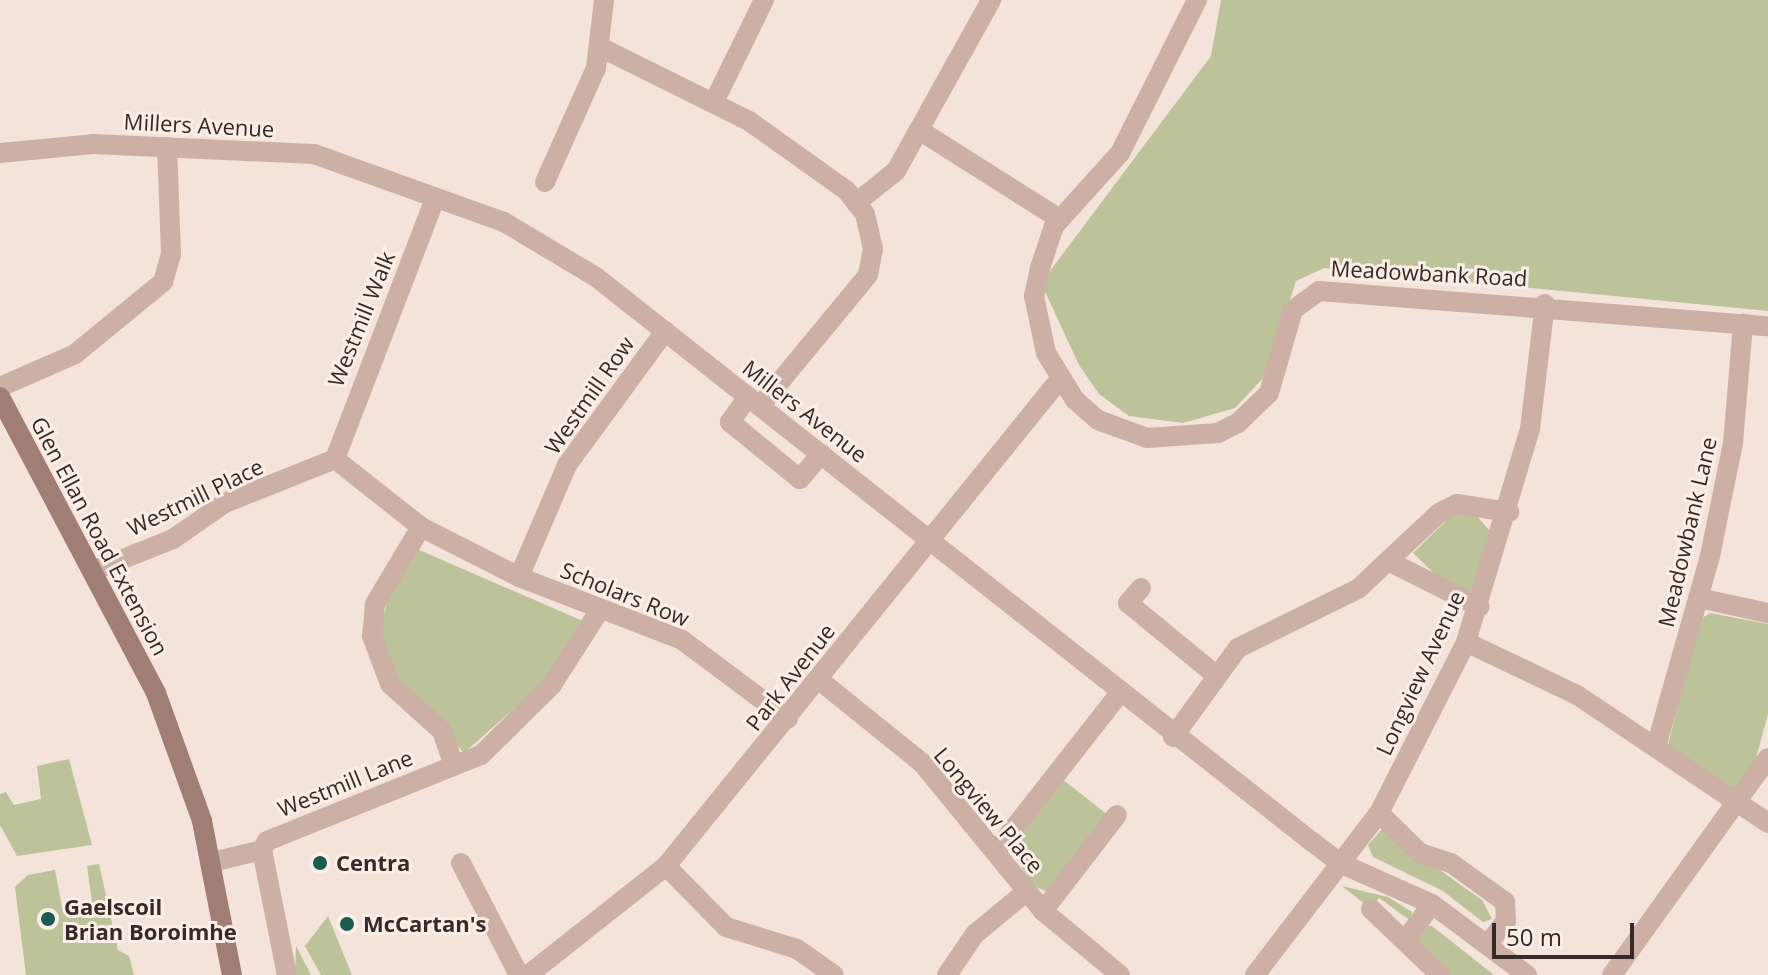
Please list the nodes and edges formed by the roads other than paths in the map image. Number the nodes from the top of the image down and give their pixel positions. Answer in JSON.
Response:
{"nodes":[{"id":1,"x":604,"y":0,"type":"edge"},
{"id":2,"x":764,"y":0,"type":"edge"},
{"id":3,"x":991,"y":0,"type":"edge"},
{"id":4,"x":1197,"y":0,"type":"edge"},
{"id":5,"x":602,"y":48,"type":"junction"},
{"id":6,"x":714,"y":102,"type":"junction"},
{"id":7,"x":919,"y":130,"type":"junction"},
{"id":8,"x":167,"y":147,"type":"junction"},
{"id":9,"x":0,"y":153,"type":"edge"},
{"id":10,"x":545,"y":182,"type":"dead end"},
{"id":11,"x":435,"y":198,"type":"junction"},
{"id":12,"x":856,"y":203,"type":"junction"},
{"id":13,"x":1060,"y":219,"type":"junction"},
{"id":14,"x":1545,"y":304,"type":"junction"},
{"id":15,"x":1743,"y":323,"type":"junction"},
{"id":16,"x":1768,"y":326,"type":"edge"},
{"id":17,"x":665,"y":331,"type":"junction"},
{"id":18,"x":1060,"y":379,"type":"junction"},
{"id":19,"x":0,"y":387,"type":"edge"},
{"id":20,"x":0,"y":397,"type":"edge"},
{"id":21,"x":754,"y":402,"type":"junction"},
{"id":22,"x":821,"y":454,"type":"junction"},
{"id":23,"x":335,"y":459,"type":"junction"},
{"id":24,"x":1509,"y":512,"type":"junction"},
{"id":25,"x":421,"y":527,"type":"junction"},
{"id":26,"x":929,"y":540,"type":"junction"},
{"id":27,"x":1392,"y":563,"type":"junction"},
{"id":28,"x":95,"y":570,"type":"junction"},
{"id":29,"x":519,"y":577,"type":"junction"},
{"id":30,"x":1141,"y":588,"type":"dead end"},
{"id":31,"x":1699,"y":598,"type":"junction"},
{"id":32,"x":1480,"y":607,"type":"junction"},
{"id":33,"x":599,"y":611,"type":"junction"},
{"id":34,"x":1768,"y":613,"type":"edge"},
{"id":35,"x":1466,"y":642,"type":"junction"},
{"id":36,"x":1217,"y":676,"type":"junction"},
{"id":37,"x":818,"y":679,"type":"junction"},
{"id":38,"x":1119,"y":694,"type":"junction"},
{"id":39,"x":788,"y":719,"type":"junction"},
{"id":40,"x":1173,"y":737,"type":"junction"},
{"id":41,"x":1656,"y":747,"type":"junction"},
{"id":42,"x":1768,"y":758,"type":"edge"},
{"id":43,"x":454,"y":765,"type":"junction"},
{"id":44,"x":1737,"y":807,"type":"junction"},
{"id":45,"x":1379,"y":813,"type":"junction"},
{"id":46,"x":1117,"y":815,"type":"dead end"},
{"id":47,"x":1768,"y":823,"type":"edge"},
{"id":48,"x":262,"y":850,"type":"junction"},
{"id":49,"x":996,"y":851,"type":"junction"},
{"id":50,"x":212,"y":862,"type":"junction"},
{"id":51,"x":461,"y":863,"type":"dead end"},
{"id":52,"x":1342,"y":864,"type":"junction"},
{"id":53,"x":666,"y":866,"type":"junction"},
{"id":54,"x":1026,"y":892,"type":"junction"},
{"id":55,"x":1432,"y":904,"type":"junction"},
{"id":56,"x":1371,"y":909,"type":"dead end"},
{"id":57,"x":1043,"y":911,"type":"junction"},
{"id":58,"x":1407,"y":938,"type":"junction"},
{"id":59,"x":1488,"y":944,"type":"junction"},
{"id":60,"x":952,"y":970,"type":"edge"},
{"id":61,"x":232,"y":975,"type":"edge"},
{"id":62,"x":287,"y":975,"type":"edge"},
{"id":63,"x":519,"y":975,"type":"edge"},
{"id":64,"x":528,"y":975,"type":"edge"},
{"id":65,"x":834,"y":975,"type":"edge"},
{"id":66,"x":1120,"y":975,"type":"edge"},
{"id":67,"x":1255,"y":975,"type":"edge"},
{"id":68,"x":1440,"y":975,"type":"edge"},
{"id":69,"x":1527,"y":975,"type":"edge"},
{"id":70,"x":1612,"y":975,"type":"edge"}],
"edges":[{"from":1,"to":5,"type":"street"},
{"from":2,"to":6,"type":"street"},
{"from":3,"to":7,"type":"street"},
{"from":4,"to":13,"type":"street"},
{"from":5,"to":6,"type":"street"},
{"from":5,"to":10,"type":"street"},
{"from":6,"to":12,"type":"street"},
{"from":7,"to":12,"type":"street"},
{"from":7,"to":13,"type":"street"},
{"from":8,"to":9,"type":"street","name":"Millers Avenue"},
{"from":8,"to":11,"type":"street","name":"Millers Avenue"},
{"from":8,"to":19,"type":"street"},
{"from":11,"to":17,"type":"street","name":"Millers Avenue"},
{"from":11,"to":23,"type":"street","name":"Westmill Walk"},
{"from":12,"to":21,"type":"street"},
{"from":13,"to":18,"type":"street","name":"Meadowbank Road"},
{"from":14,"to":15,"type":"street","name":"Meadowbank Road"},
{"from":14,"to":18,"type":"street","name":"Meadowbank Road"},
{"from":14,"to":24,"type":"street","name":"Longview Avenue"},
{"from":15,"to":16,"type":"street","name":"Meadowbank Road"},
{"from":15,"to":31,"type":"street","name":"Meadowbank Lane"},
{"from":17,"to":21,"type":"street","name":"Millers Avenue"},
{"from":17,"to":29,"type":"street","name":"Westmill Row"},
{"from":18,"to":26,"type":"street","name":"Park Avenue"},
{"from":20,"to":28,"type":"street","name":"Glen Ellan Road Extension"},
{"from":21,"to":22,"type":"street","name":"Millers Avenue"},
{"from":21,"to":22,"type":"street"},
{"from":22,"to":26,"type":"street","name":"Millers Avenue"},
{"from":23,"to":25,"type":"street"},
{"from":23,"to":28,"type":"street","name":"Westmill Place"},
{"from":24,"to":27,"type":"street"},
{"from":24,"to":32,"type":"street","name":"Longview Avenue"},
{"from":25,"to":29,"type":"street"},
{"from":25,"to":43,"type":"street"},
{"from":26,"to":37,"type":"street","name":"Park Avenue"},
{"from":26,"to":38,"type":"street","name":"Millers Avenue"},
{"from":27,"to":32,"type":"street"},
{"from":27,"to":36,"type":"street"},
{"from":28,"to":50,"type":"street","name":"Glen Ellan Road Extension"},
{"from":29,"to":33,"type":"street","name":"Scholars Row"},
{"from":30,"to":36,"type":"street"},
{"from":31,"to":34,"type":"street"},
{"from":31,"to":41,"type":"street","name":"Meadowbank Lane"},
{"from":32,"to":35,"type":"street","name":"Longview Avenue"},
{"from":33,"to":39,"type":"street","name":"Scholars Row"},
{"from":33,"to":43,"type":"street","name":"Westmill Lane"},
{"from":35,"to":41,"type":"street"},
{"from":35,"to":45,"type":"street","name":"Longview Avenue"},
{"from":36,"to":40,"type":"street"},
{"from":37,"to":39,"type":"street","name":"Park Avenue"},
{"from":37,"to":49,"type":"street","name":"Longview Place"},
{"from":38,"to":40,"type":"street","name":"Millers Avenue"},
{"from":38,"to":49,"type":"street"},
{"from":39,"to":53,"type":"street","name":"Park Avenue"},
{"from":40,"to":52,"type":"street","name":"Millers Avenue"},
{"from":41,"to":44,"type":"street"},
{"from":42,"to":44,"type":"street"},
{"from":43,"to":48,"type":"street","name":"Westmill Lane"},
{"from":44,"to":47,"type":"street"},
{"from":44,"to":70,"type":"street"},
{"from":45,"to":52,"type":"street","name":"Longview Avenue"},
{"from":45,"to":59,"type":"street"},
{"from":46,"to":57,"type":"street"},
{"from":48,"to":50,"type":"street","name":"Westmill Lane"},
{"from":48,"to":62,"type":"street"},
{"from":49,"to":54,"type":"street","name":"Longview Place"},
{"from":50,"to":61,"type":"street","name":"Glen Ellan Road Extension"},
{"from":51,"to":63,"type":"street"},
{"from":52,"to":55,"type":"street","name":"Millers Avenue"},
{"from":52,"to":67,"type":"street","name":"Longview Avenue"},
{"from":53,"to":64,"type":"street","name":"Park Avenue"},
{"from":53,"to":65,"type":"street"},
{"from":54,"to":57,"type":"street","name":"Longview Place"},
{"from":54,"to":60,"type":"street"},
{"from":55,"to":58,"type":"street"},
{"from":55,"to":59,"type":"street","name":"Millers Avenue"},
{"from":56,"to":58,"type":"street"},
{"from":57,"to":66,"type":"street","name":"Longview Place"},
{"from":58,"to":68,"type":"street"},
{"from":59,"to":69,"type":"street","name":"Millers Avenue"}]}
